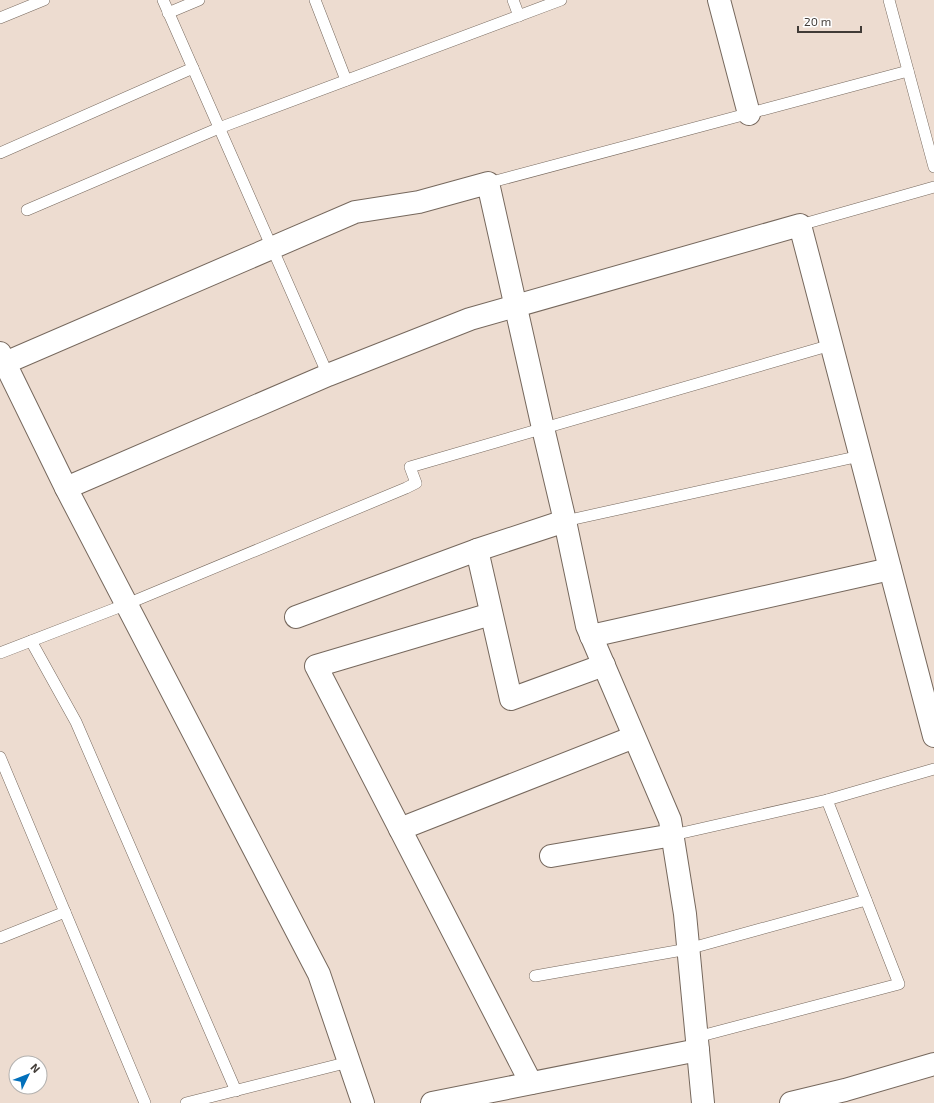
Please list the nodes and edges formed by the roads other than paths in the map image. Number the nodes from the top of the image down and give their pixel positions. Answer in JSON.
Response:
{"nodes":[{"id":1,"x":44,"y":0,"type":"edge"},
{"id":2,"x":163,"y":0,"type":"edge"},
{"id":3,"x":199,"y":0,"type":"edge"},
{"id":4,"x":315,"y":0,"type":"edge"},
{"id":5,"x":513,"y":0,"type":"edge"},
{"id":6,"x":561,"y":0,"type":"edge"},
{"id":7,"x":719,"y":0,"type":"edge"},
{"id":8,"x":889,"y":0,"type":"edge"},
{"id":9,"x":168,"y":13,"type":"junction"},
{"id":10,"x":519,"y":16,"type":"junction"},
{"id":11,"x":0,"y":18,"type":"edge"},
{"id":12,"x":193,"y":68,"type":"junction"},
{"id":13,"x":908,"y":71,"type":"junction"},
{"id":14,"x":346,"y":80,"type":"junction"},
{"id":15,"x":749,"y":114,"type":"junction"},
{"id":16,"x":219,"y":128,"type":"junction"},
{"id":17,"x":0,"y":153,"type":"edge"},
{"id":18,"x":934,"y":167,"type":"edge"},
{"id":19,"x":488,"y":183,"type":"junction"},
{"id":20,"x":934,"y":187,"type":"edge"},
{"id":21,"x":27,"y":210,"type":"dead end"},
{"id":22,"x":800,"y":225,"type":"junction"},
{"id":23,"x":272,"y":248,"type":"junction"},
{"id":24,"x":515,"y":306,"type":"junction"},
{"id":25,"x":831,"y":345,"type":"junction"},
{"id":26,"x":2,"y":358,"type":"edge"},
{"id":27,"x":328,"y":375,"type":"junction"},
{"id":28,"x":543,"y":428,"type":"junction"},
{"id":29,"x":860,"y":456,"type":"junction"},
{"id":30,"x":66,"y":488,"type":"junction"},
{"id":31,"x":565,"y":521,"type":"junction"},
{"id":32,"x":477,"y":550,"type":"junction"},
{"id":33,"x":890,"y":569,"type":"junction"},
{"id":34,"x":127,"y":604,"type":"junction"},
{"id":35,"x":491,"y":614,"type":"junction"},
{"id":36,"x":296,"y":617,"type":"dead end"},
{"id":37,"x":591,"y":636,"type":"junction"},
{"id":38,"x":31,"y":641,"type":"junction"},
{"id":39,"x":0,"y":653,"type":"edge"},
{"id":40,"x":604,"y":665,"type":"junction"},
{"id":41,"x":934,"y":736,"type":"edge"},
{"id":42,"x":634,"y":737,"type":"junction"},
{"id":43,"x":0,"y":757,"type":"edge"},
{"id":44,"x":934,"y":769,"type":"edge"},
{"id":45,"x":827,"y":800,"type":"junction"},
{"id":46,"x":400,"y":829,"type":"junction"},
{"id":47,"x":673,"y":835,"type":"junction"},
{"id":48,"x":551,"y":856,"type":"dead end"},
{"id":49,"x":866,"y":900,"type":"junction"},
{"id":50,"x":65,"y":912,"type":"junction"},
{"id":51,"x":0,"y":938,"type":"edge"},
{"id":52,"x":688,"y":949,"type":"junction"},
{"id":53,"x":536,"y":976,"type":"dead end"},
{"id":54,"x":697,"y":1044,"type":"junction"},
{"id":55,"x":350,"y":1062,"type":"junction"},
{"id":56,"x":934,"y":1064,"type":"edge"},
{"id":57,"x":531,"y":1083,"type":"junction"},
{"id":58,"x":236,"y":1091,"type":"junction"},
{"id":59,"x":145,"y":1103,"type":"edge"},
{"id":60,"x":186,"y":1103,"type":"edge"},
{"id":61,"x":363,"y":1103,"type":"edge"},
{"id":62,"x":432,"y":1103,"type":"edge"},
{"id":63,"x":703,"y":1103,"type":"edge"},
{"id":64,"x":791,"y":1103,"type":"edge"}],
"edges":[{"from":1,"to":11,"type":"lane"},
{"from":2,"to":9,"type":"lane"},
{"from":3,"to":9,"type":"lane"},
{"from":4,"to":14,"type":"lane"},
{"from":5,"to":10,"type":"lane"},
{"from":6,"to":10,"type":"lane"},
{"from":7,"to":15,"type":"street"},
{"from":8,"to":13,"type":"lane"},
{"from":9,"to":12,"type":"lane"},
{"from":10,"to":14,"type":"lane"},
{"from":12,"to":16,"type":"lane"},
{"from":12,"to":17,"type":"lane"},
{"from":13,"to":15,"type":"lane"},
{"from":13,"to":18,"type":"lane"},
{"from":14,"to":16,"type":"lane"},
{"from":15,"to":19,"type":"lane"},
{"from":16,"to":21,"type":"lane"},
{"from":16,"to":23,"type":"lane"},
{"from":19,"to":23,"type":"street"},
{"from":19,"to":24,"type":"street"},
{"from":20,"to":22,"type":"lane"},
{"from":22,"to":24,"type":"street"},
{"from":22,"to":25,"type":"street"},
{"from":23,"to":26,"type":"street"},
{"from":23,"to":27,"type":"lane"},
{"from":24,"to":27,"type":"street"},
{"from":24,"to":28,"type":"street"},
{"from":25,"to":28,"type":"lane"},
{"from":25,"to":29,"type":"street"},
{"from":26,"to":30,"type":"street"},
{"from":27,"to":30,"type":"street"},
{"from":28,"to":31,"type":"street"},
{"from":28,"to":34,"type":"lane"},
{"from":29,"to":31,"type":"lane"},
{"from":29,"to":33,"type":"street"},
{"from":30,"to":34,"type":"street"},
{"from":31,"to":32,"type":"street"},
{"from":31,"to":37,"type":"street"},
{"from":32,"to":35,"type":"street"},
{"from":32,"to":36,"type":"street"},
{"from":33,"to":37,"type":"street"},
{"from":33,"to":41,"type":"street"},
{"from":34,"to":38,"type":"lane"},
{"from":34,"to":55,"type":"street"},
{"from":35,"to":40,"type":"street"},
{"from":35,"to":46,"type":"street"},
{"from":37,"to":40,"type":"street"},
{"from":38,"to":39,"type":"lane"},
{"from":38,"to":58,"type":"lane"},
{"from":40,"to":42,"type":"street"},
{"from":42,"to":46,"type":"street"},
{"from":42,"to":47,"type":"street"},
{"from":43,"to":50,"type":"lane"},
{"from":44,"to":45,"type":"lane"},
{"from":45,"to":47,"type":"lane"},
{"from":45,"to":49,"type":"lane"},
{"from":46,"to":57,"type":"street"},
{"from":47,"to":48,"type":"street"},
{"from":47,"to":52,"type":"street"},
{"from":49,"to":52,"type":"lane"},
{"from":49,"to":54,"type":"lane"},
{"from":50,"to":51,"type":"lane"},
{"from":50,"to":59,"type":"lane"},
{"from":52,"to":53,"type":"lane"},
{"from":52,"to":54,"type":"street"},
{"from":54,"to":57,"type":"street"},
{"from":54,"to":63,"type":"street"},
{"from":55,"to":58,"type":"lane"},
{"from":55,"to":61,"type":"street"},
{"from":56,"to":64,"type":"street"},
{"from":57,"to":62,"type":"street"},
{"from":58,"to":60,"type":"lane"}]}
